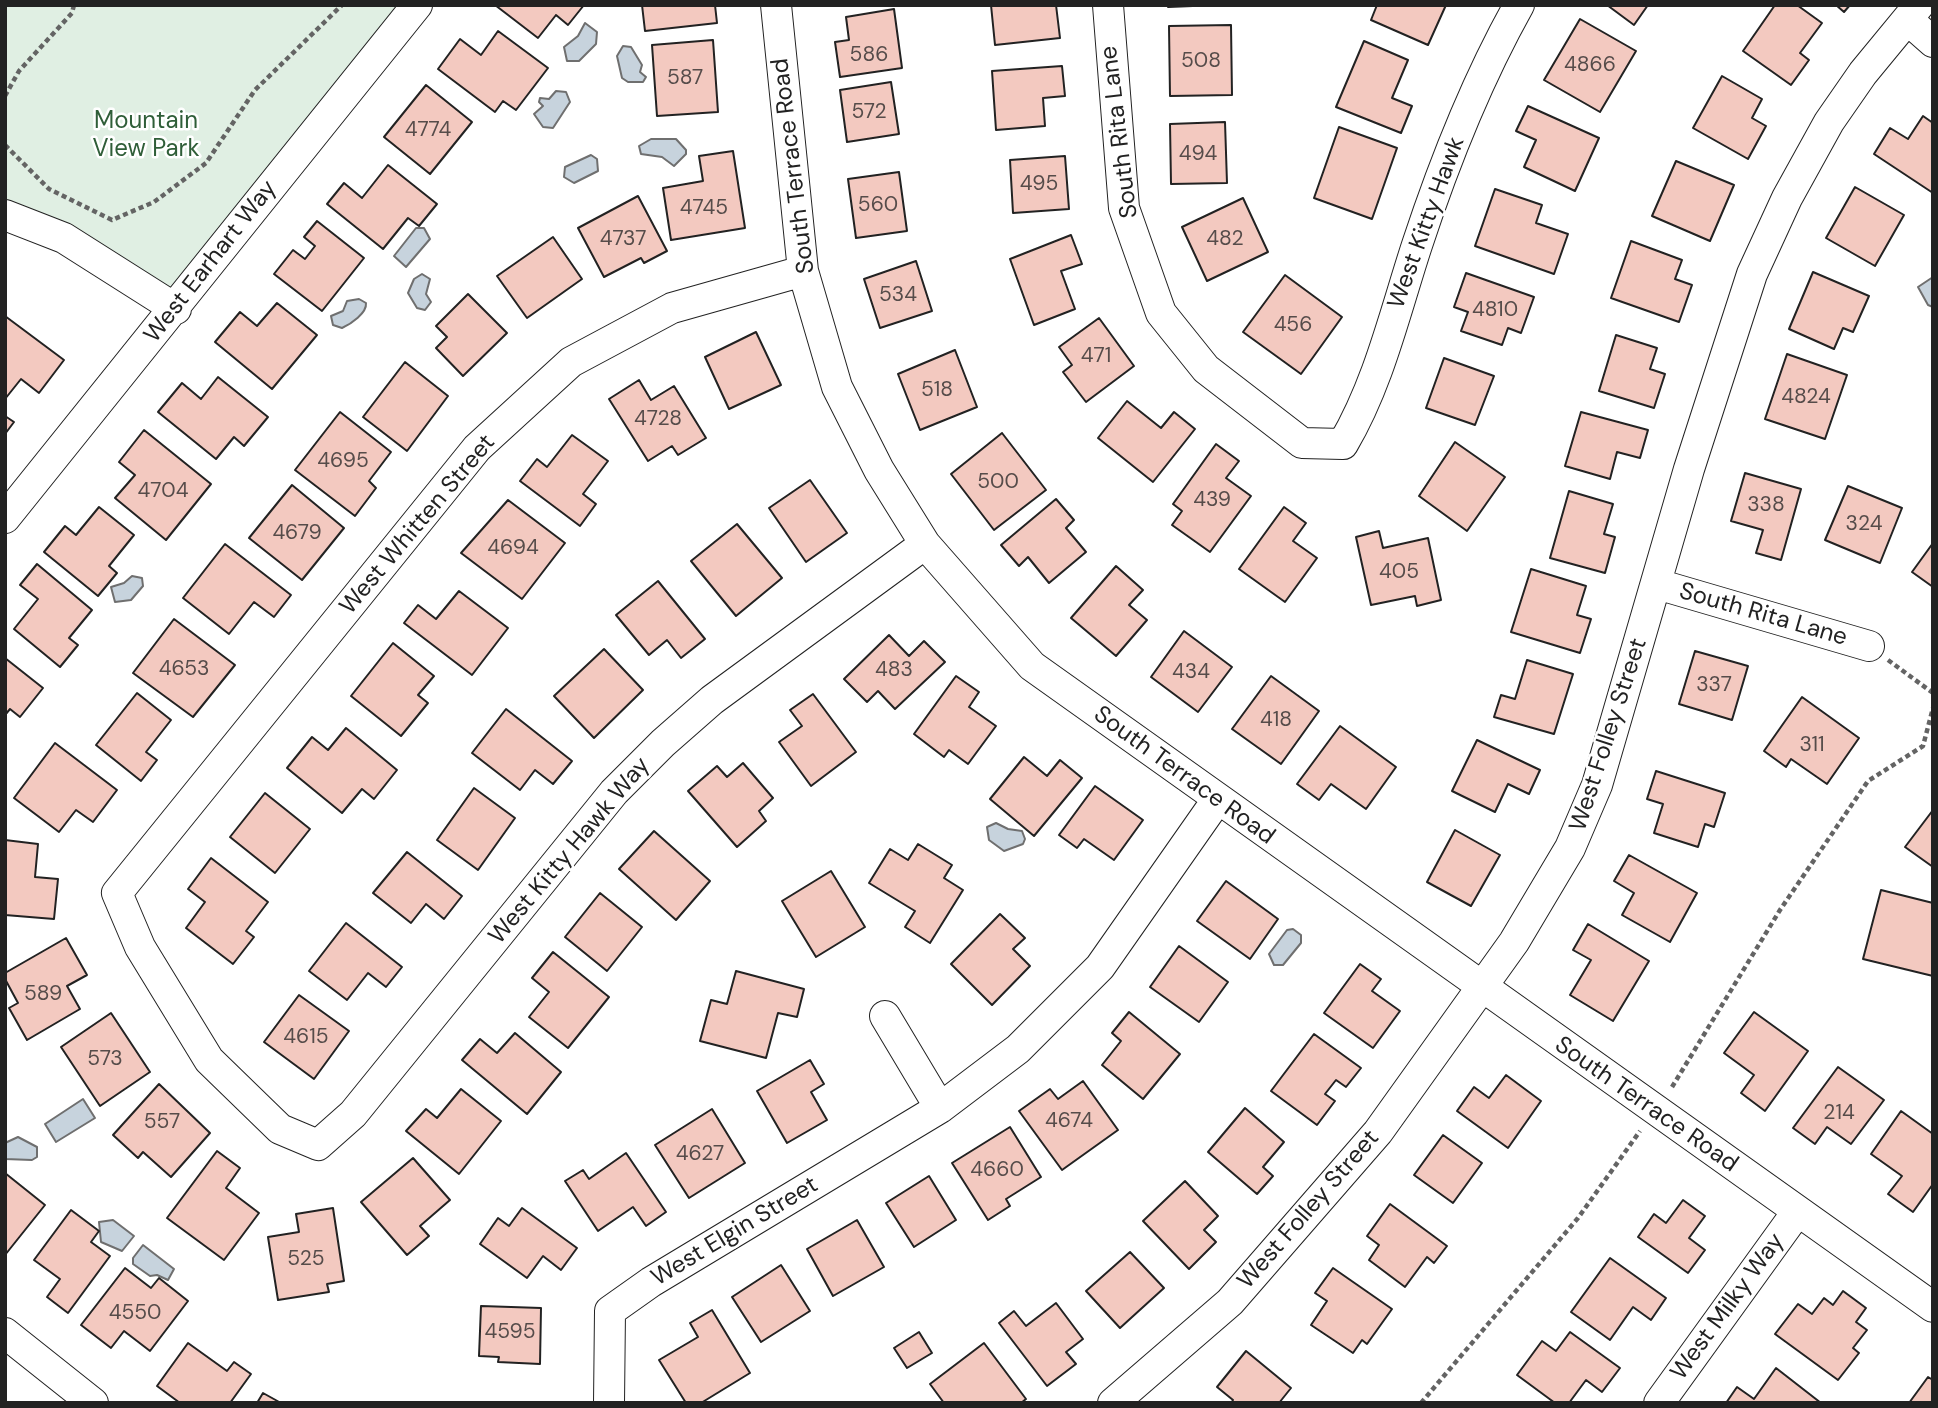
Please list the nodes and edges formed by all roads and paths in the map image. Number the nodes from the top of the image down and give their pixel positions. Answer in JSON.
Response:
{"nodes":[{"id":1,"x":74,"y":5,"type":"edge"},
{"id":2,"x":342,"y":5,"type":"edge"},
{"id":3,"x":417,"y":5,"type":"edge"},
{"id":4,"x":776,"y":5,"type":"edge"},
{"id":5,"x":1108,"y":5,"type":"edge"},
{"id":6,"x":1519,"y":5,"type":"edge"},
{"id":7,"x":1914,"y":12,"type":"edge"},
{"id":8,"x":1933,"y":42,"type":"edge"},
{"id":9,"x":5,"y":96,"type":"edge"},
{"id":10,"x":5,"y":145,"type":"edge"},
{"id":11,"x":5,"y":215,"type":"edge"},
{"id":12,"x":803,"y":271,"type":"junction"},
{"id":13,"x":176,"y":309,"type":"junction"},
{"id":14,"x":1343,"y":444,"type":"joint"},
{"id":15,"x":5,"y":519,"type":"edge"},
{"id":16,"x":925,"y":544,"type":"junction"},
{"id":17,"x":1657,"y":584,"type":"junction"},
{"id":18,"x":1869,"y":646,"type":"joint"},
{"id":19,"x":1933,"y":693,"type":"edge"},
{"id":20,"x":1933,"y":708,"type":"edge"},
{"id":21,"x":1217,"y":800,"type":"junction"},
{"id":22,"x":1481,"y":988,"type":"junction"},
{"id":23,"x":885,"y":1016,"type":"dead end"},
{"id":24,"x":940,"y":1108,"type":"junction"},
{"id":25,"x":1654,"y":1111,"type":"junction"},
{"id":26,"x":318,"y":1145,"type":"joint"},
{"id":27,"x":1797,"y":1212,"type":"junction"},
{"id":28,"x":1933,"y":1307,"type":"edge"},
{"id":29,"x":5,"y":1333,"type":"edge"},
{"id":30,"x":58,"y":1392,"type":"edge"},
{"id":31,"x":1130,"y":1398,"type":"edge"},
{"id":32,"x":93,"y":1403,"type":"edge"},
{"id":33,"x":609,"y":1403,"type":"edge"},
{"id":34,"x":1421,"y":1403,"type":"edge"},
{"id":35,"x":1659,"y":1403,"type":"edge"}],
"edges":[{"from":1,"to":9,"type":"path"},
{"from":2,"to":10,"type":"path"},
{"from":3,"to":13,"type":"street","name":"West Earhart Way"},
{"from":4,"to":12,"type":"street","name":"South Terrace Road"},
{"from":5,"to":14,"type":"street","name":"South Rita Lane"},
{"from":6,"to":14,"type":"street","name":"West Kitty Hawk"},
{"from":7,"to":8,"type":"street"},
{"from":7,"to":17,"type":"street","name":"West Folley Street"},
{"from":11,"to":13,"type":"street"},
{"from":12,"to":16,"type":"street","name":"South Terrace Road"},
{"from":12,"to":26,"type":"street","name":"West Whitten Street"},
{"from":13,"to":15,"type":"street","name":"West Earhart Way"},
{"from":16,"to":21,"type":"street","name":"South Terrace Road"},
{"from":16,"to":26,"type":"street","name":"West Kitty Hawk Way"},
{"from":17,"to":18,"type":"street","name":"South Rita Lane"},
{"from":17,"to":22,"type":"street","name":"West Folley Street"},
{"from":18,"to":19,"type":"path"},
{"from":20,"to":25,"type":"path"},
{"from":21,"to":22,"type":"street","name":"South Terrace Road"},
{"from":21,"to":24,"type":"street","name":"West Elgin Street"},
{"from":22,"to":25,"type":"street","name":"South Terrace Road"},
{"from":22,"to":31,"type":"street","name":"West Folley Street"},
{"from":23,"to":24,"type":"street"},
{"from":24,"to":33,"type":"street","name":"West Elgin Street"},
{"from":25,"to":27,"type":"street","name":"South Terrace Road"},
{"from":25,"to":34,"type":"path"},
{"from":27,"to":28,"type":"street","name":"South Terrace Road"},
{"from":27,"to":35,"type":"street","name":"West Milky Way"},
{"from":29,"to":30,"type":"street"},
{"from":30,"to":32,"type":"street"}]}
